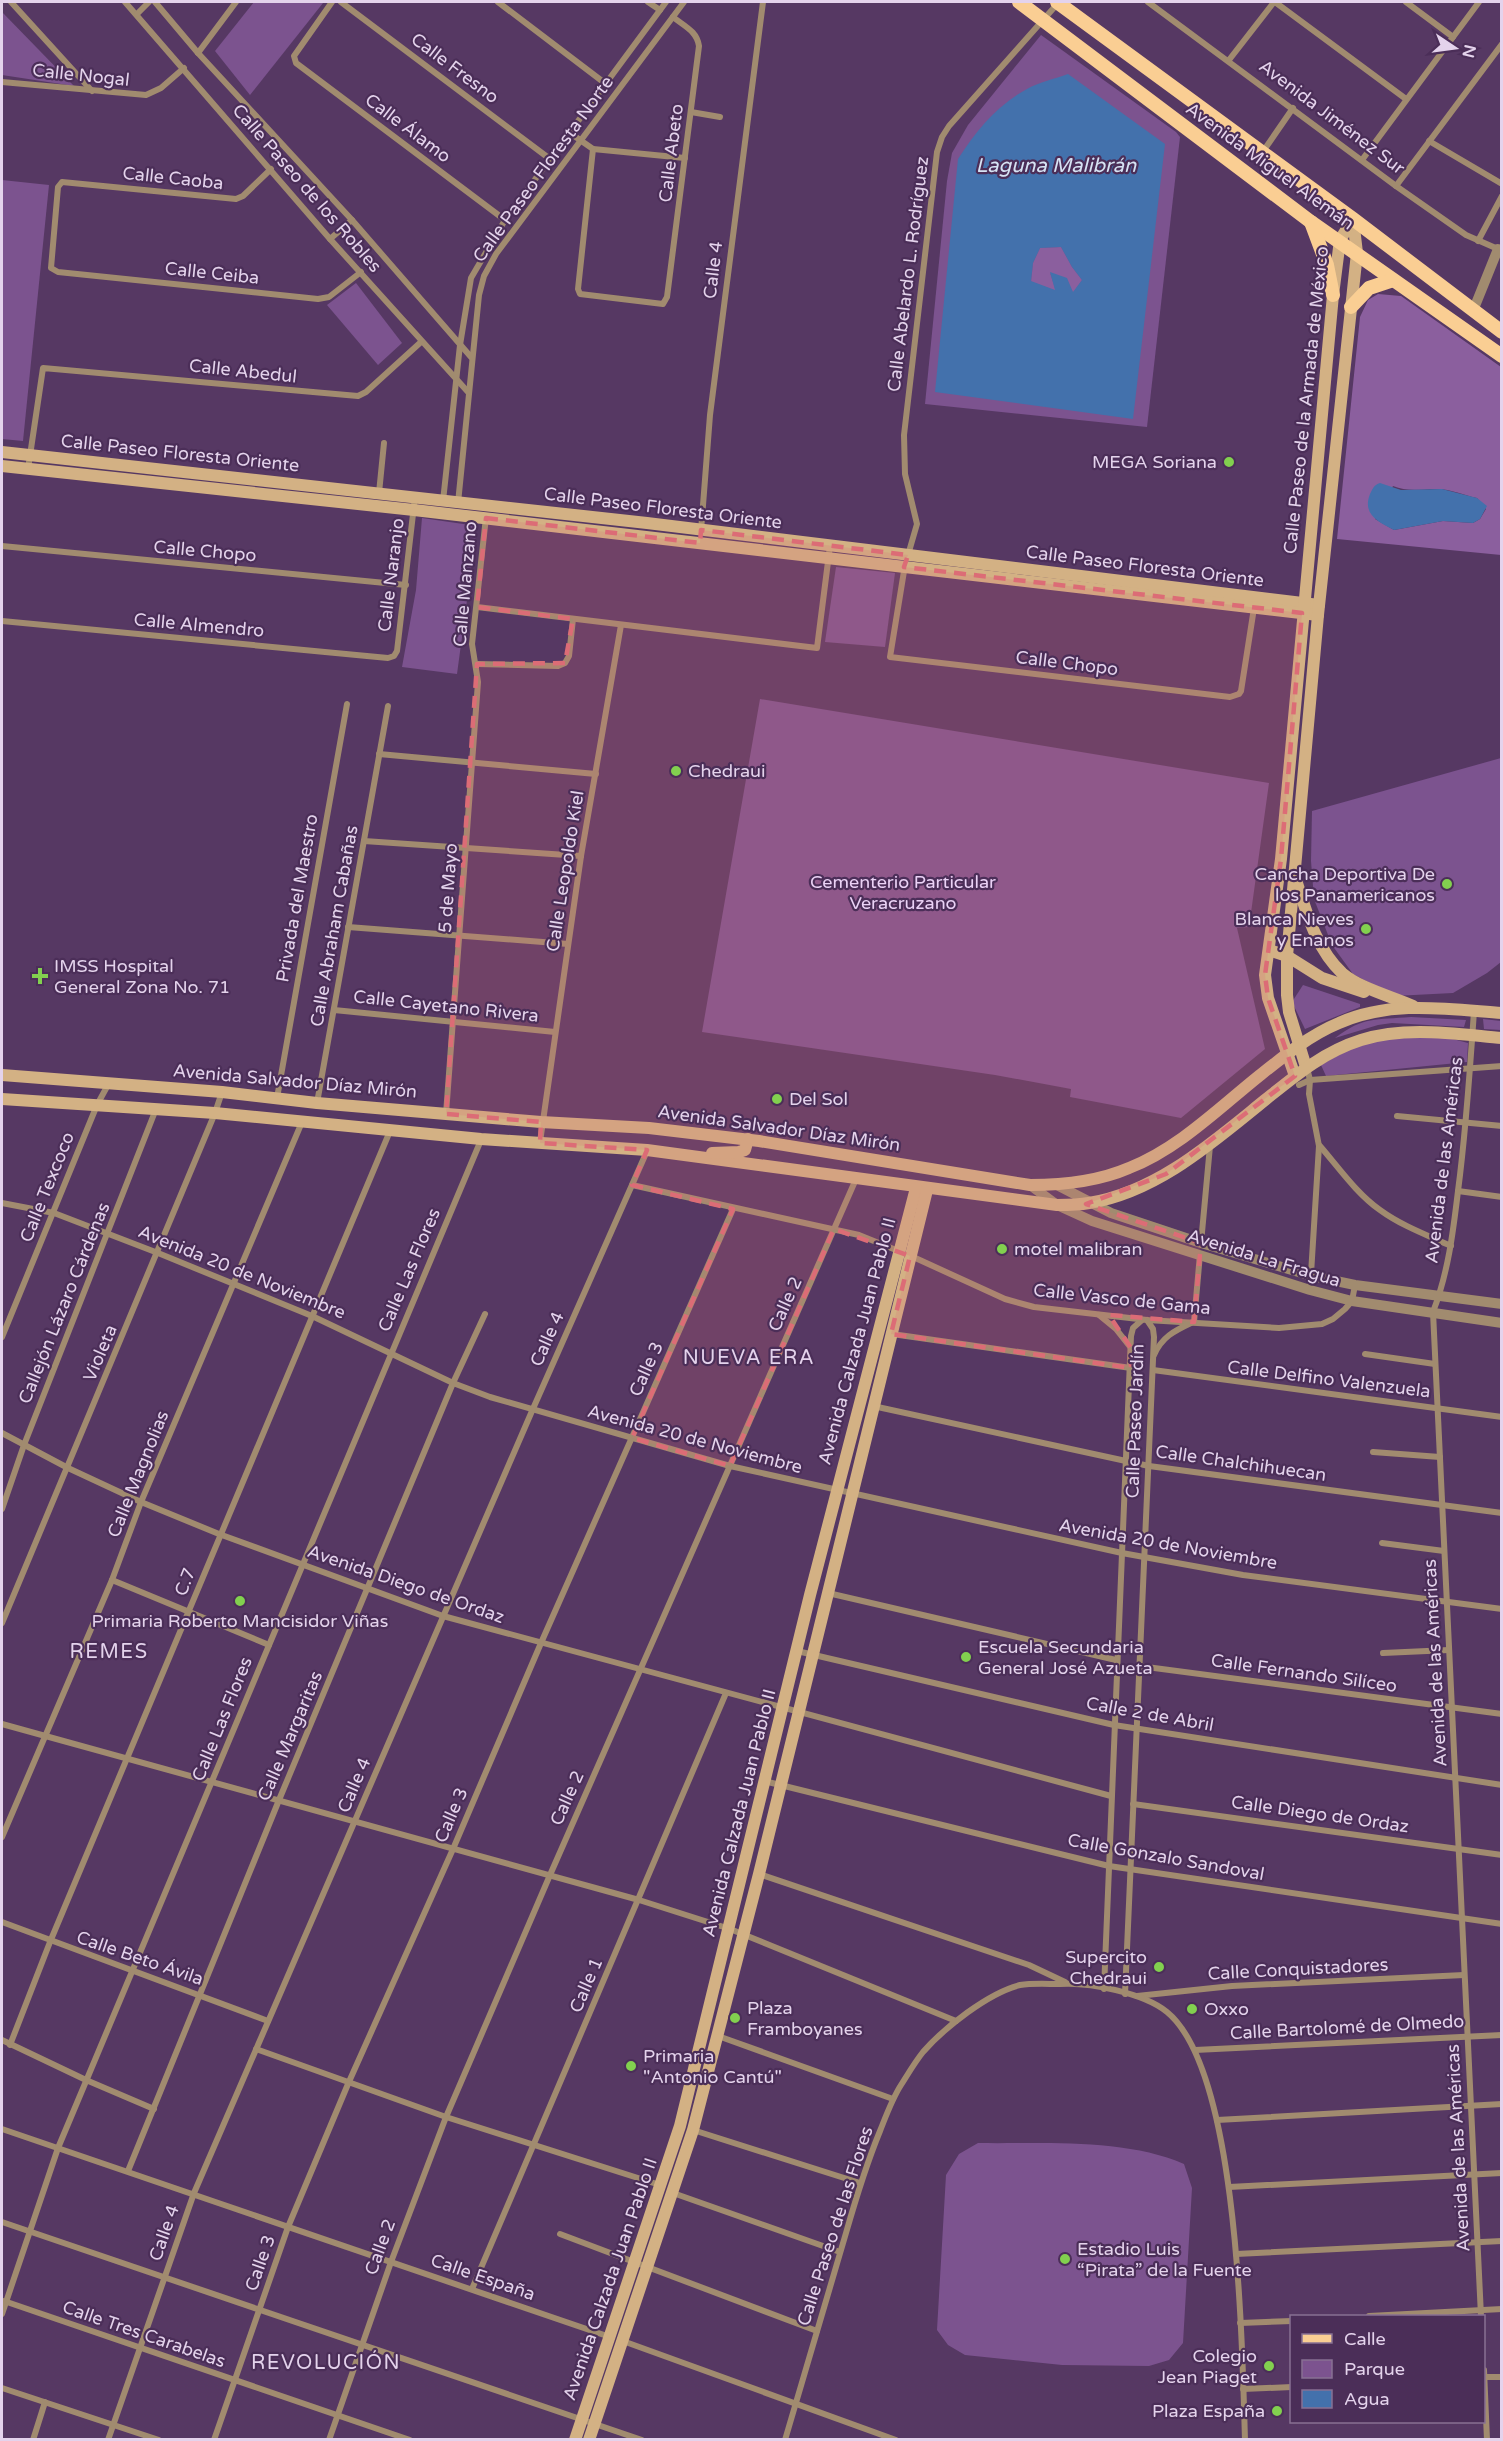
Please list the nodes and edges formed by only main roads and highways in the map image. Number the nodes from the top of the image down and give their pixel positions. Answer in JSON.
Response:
{"nodes":[{"id":1,"x":1019,"y":2,"type":"edge"},
{"id":2,"x":1058,"y":2,"type":"edge"},
{"id":3,"x":1353,"y":219,"type":"junction"},
{"id":4,"x":1311,"y":222,"type":"junction"},
{"id":5,"x":1340,"y":240,"type":"junction"},
{"id":6,"x":1358,"y":253,"type":"junction"},
{"id":7,"x":1393,"y":280,"type":"junction"},
{"id":8,"x":1333,"y":295,"type":"junction"},
{"id":9,"x":1351,"y":307,"type":"junction"},
{"id":10,"x":1502,"y":332,"type":"edge"},
{"id":11,"x":1502,"y":356,"type":"edge"},
{"id":12,"x":2,"y":453,"type":"edge"},
{"id":13,"x":2,"y":466,"type":"edge"},
{"id":14,"x":174,"y":471,"type":"junction"},
{"id":15,"x":1315,"y":482,"type":"junction"},
{"id":16,"x":1332,"y":483,"type":"junction"},
{"id":17,"x":172,"y":484,"type":"junction"},
{"id":18,"x":415,"y":503,"type":"junction"},
{"id":19,"x":1309,"y":541,"type":"junction"},
{"id":20,"x":1326,"y":542,"type":"junction"},
{"id":21,"x":906,"y":561,"type":"junction"},
{"id":22,"x":1303,"y":608,"type":"junction"},
{"id":23,"x":1318,"y":610,"type":"junction"},
{"id":24,"x":1295,"y":875,"type":"junction"},
{"id":25,"x":1269,"y":950,"type":"junction"},
{"id":26,"x":1287,"y":956,"type":"junction"},
{"id":27,"x":1392,"y":997,"type":"junction"},
{"id":28,"x":1414,"y":1006,"type":"junction"},
{"id":29,"x":1502,"y":1014,"type":"edge"},
{"id":30,"x":1502,"y":1038,"type":"edge"},
{"id":31,"x":1300,"y":1045,"type":"junction"},
{"id":32,"x":1287,"y":1054,"type":"junction"},
{"id":33,"x":1306,"y":1067,"type":"junction"},
{"id":34,"x":2,"y":1075,"type":"edge"},
{"id":35,"x":1297,"y":1080,"type":"junction"},
{"id":36,"x":2,"y":1099,"type":"edge"},
{"id":37,"x":748,"y":1139,"type":"junction"},
{"id":38,"x":707,"y":1158,"type":"junction"},
{"id":39,"x":922,"y":1189,"type":"junction"},
{"id":40,"x":904,"y":1253,"type":"junction"},
{"id":41,"x":575,"y":2439,"type":"edge"},
{"id":42,"x":589,"y":2439,"type":"edge"}],
"edges":[{"from":1,"to":4,"type":"main road","name":"Avenida Miguel Alemán"},
{"from":2,"to":3,"type":"main road","name":"Avenida Miguel Alemán"},
{"from":3,"to":5,"type":"main road","name":"Calle Paseo de la Armada de México"},
{"from":3,"to":6,"type":"main road","name":"Calle Paseo de la Armada de México"},
{"from":3,"to":10,"type":"main road","name":"Avenida Miguel Alemán"},
{"from":4,"to":5,"type":"main road","name":"Avenida Miguel Alemán"},
{"from":4,"to":8,"type":"main road"},
{"from":5,"to":6,"type":"main road","name":"Avenida Miguel Alemán"},
{"from":5,"to":8,"type":"main road","name":"Calle Paseo de la Armada de México"},
{"from":6,"to":7,"type":"main road","name":"Avenida Miguel Alemán"},
{"from":6,"to":9,"type":"main road","name":"Calle Paseo de la Armada de México"},
{"from":7,"to":9,"type":"main road"},
{"from":7,"to":11,"type":"main road","name":"Avenida Miguel Alemán"},
{"from":8,"to":15,"type":"main road","name":"Calle Paseo de la Armada de México"},
{"from":9,"to":16,"type":"main road","name":"Calle Paseo de la Armada de México"},
{"from":12,"to":14,"type":"main road","name":"Calle Paseo Floresta Oriente"},
{"from":13,"to":17,"type":"main road","name":"Calle Paseo Floresta Oriente"},
{"from":14,"to":17,"type":"main road"},
{"from":14,"to":18,"type":"main road","name":"Calle Paseo Floresta Oriente"},
{"from":15,"to":16,"type":"main road"},
{"from":15,"to":19,"type":"main road","name":"Calle Paseo de la Armada de México"},
{"from":16,"to":20,"type":"main road","name":"Calle Paseo de la Armada de México"},
{"from":17,"to":18,"type":"main road","name":"Calle Paseo Floresta Oriente"},
{"from":18,"to":21,"type":"main road","name":"Calle Paseo Floresta Oriente"},
{"from":19,"to":20,"type":"main road"},
{"from":19,"to":22,"type":"main road","name":"Calle Paseo de la Armada de México"},
{"from":20,"to":23,"type":"main road","name":"Calle Paseo de la Armada de México"},
{"from":21,"to":22,"type":"main road","name":"Calle Paseo Floresta Oriente"},
{"from":21,"to":22,"type":"main road","name":"Calle Paseo Floresta Oriente"},
{"from":22,"to":23,"type":"main road","name":"Calle Paseo Floresta Oriente"},
{"from":22,"to":25,"type":"main road","name":"Calle Paseo de la Armada de México"},
{"from":23,"to":24,"type":"main road","name":"Calle Paseo de la Armada de México"},
{"from":24,"to":26,"type":"main road","name":"Calle Paseo de la Armada de México"},
{"from":24,"to":27,"type":"main road"},
{"from":25,"to":26,"type":"main road"},
{"from":25,"to":32,"type":"main road","name":"Calle Paseo de la Armada de México"},
{"from":26,"to":27,"type":"main road"},
{"from":26,"to":31,"type":"main road","name":"Calle Paseo de la Armada de México"},
{"from":27,"to":28,"type":"main road"},
{"from":28,"to":29,"type":"main road","name":"Avenida Salvador Díaz Mirón"},
{"from":28,"to":31,"type":"main road","name":"Avenida Salvador Díaz Mirón"},
{"from":30,"to":33,"type":"main road"},
{"from":31,"to":32,"type":"main road","name":"Avenida Salvador Díaz Mirón"},
{"from":31,"to":33,"type":"main road","name":"Calle Paseo de la Armada de México"},
{"from":32,"to":35,"type":"main road","name":"Calle Paseo de la Armada de México"},
{"from":32,"to":37,"type":"main road","name":"Avenida Salvador Díaz Mirón"},
{"from":33,"to":35,"type":"main road"},
{"from":34,"to":37,"type":"main road","name":"Avenida Salvador Díaz Mirón"},
{"from":35,"to":39,"type":"main road"},
{"from":36,"to":38,"type":"main road"},
{"from":37,"to":38,"type":"main road"},
{"from":38,"to":39,"type":"main road"},
{"from":39,"to":40,"type":"main road","name":"Avenida Calzada Juan Pablo II"},
{"from":40,"to":41,"type":"main road","name":"Avenida Calzada Juan Pablo II"},
{"from":40,"to":42,"type":"main road","name":"Avenida Calzada Juan Pablo II"}]}
